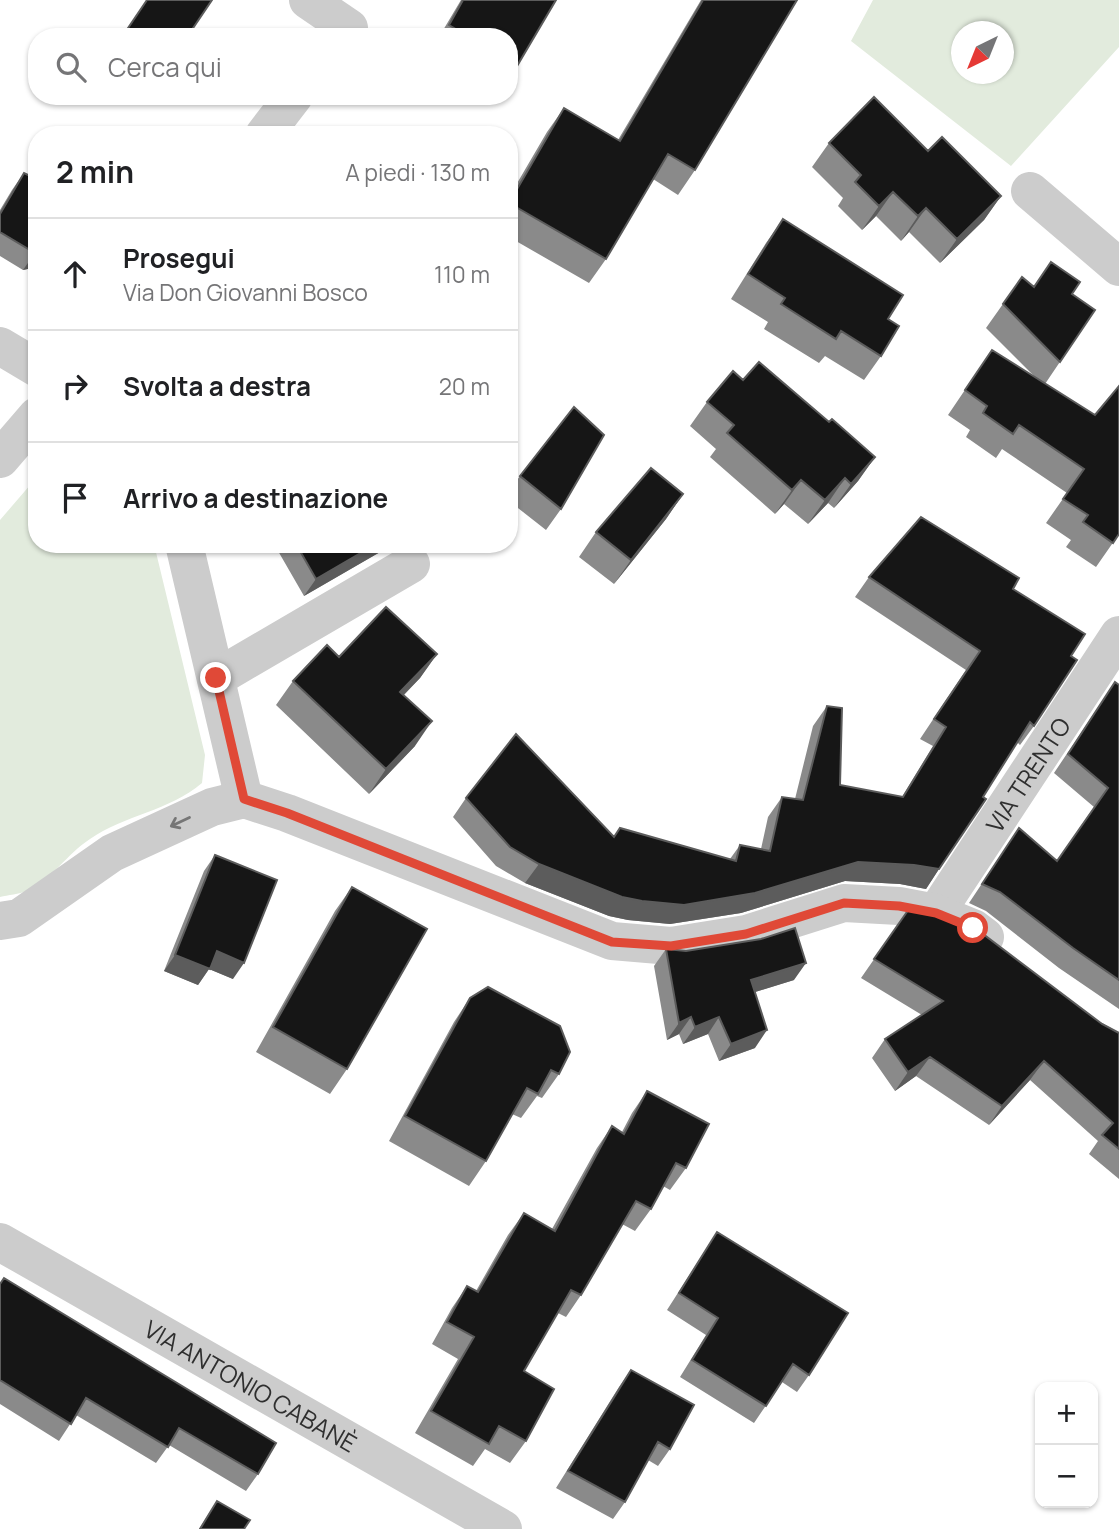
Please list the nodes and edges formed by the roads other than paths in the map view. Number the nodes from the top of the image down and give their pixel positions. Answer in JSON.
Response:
{"nodes":[{"id":1,"x":308,"y":0,"type":"edge"},
{"id":2,"x":353,"y":21,"type":"edge"},
{"id":3,"x":287,"y":105,"type":"edge"},
{"id":4,"x":271,"y":126,"type":"edge"},
{"id":5,"x":1030,"y":191,"type":"dead end"},
{"id":6,"x":1119,"y":267,"type":"edge"},
{"id":7,"x":0,"y":346,"type":"edge"},
{"id":8,"x":28,"y":363,"type":"edge"},
{"id":9,"x":28,"y":426,"type":"edge"},
{"id":10,"x":0,"y":459,"type":"edge"},
{"id":11,"x":186,"y":553,"type":"edge"},
{"id":12,"x":411,"y":564,"type":"dead end"},
{"id":13,"x":1119,"y":635,"type":"edge"},
{"id":14,"x":216,"y":678,"type":"junction"},
{"id":15,"x":244,"y":799,"type":"junction"},
{"id":16,"x":936,"y":913,"type":"junction"},
{"id":17,"x":0,"y":921,"type":"edge"},
{"id":18,"x":1015,"y":960,"type":"edge"},
{"id":19,"x":0,"y":1242,"type":"edge"},
{"id":20,"x":503,"y":1529,"type":"edge"}],
"edges":[{"from":1,"to":2,"type":"street"},
{"from":3,"to":4,"type":"street"},
{"from":5,"to":6,"type":"street"},
{"from":7,"to":8,"type":"street"},
{"from":9,"to":10,"type":"street"},
{"from":11,"to":14,"type":"street"},
{"from":12,"to":14,"type":"street"},
{"from":13,"to":16,"type":"street","name":"VIA TRENTO"},
{"from":14,"to":15,"type":"street"},
{"from":15,"to":16,"type":"street"},
{"from":15,"to":17,"type":"street","one_way":true},
{"from":16,"to":18,"type":"street"},
{"from":19,"to":20,"type":"street","name":"VIA ANTONIO CABANÈ"}]}
